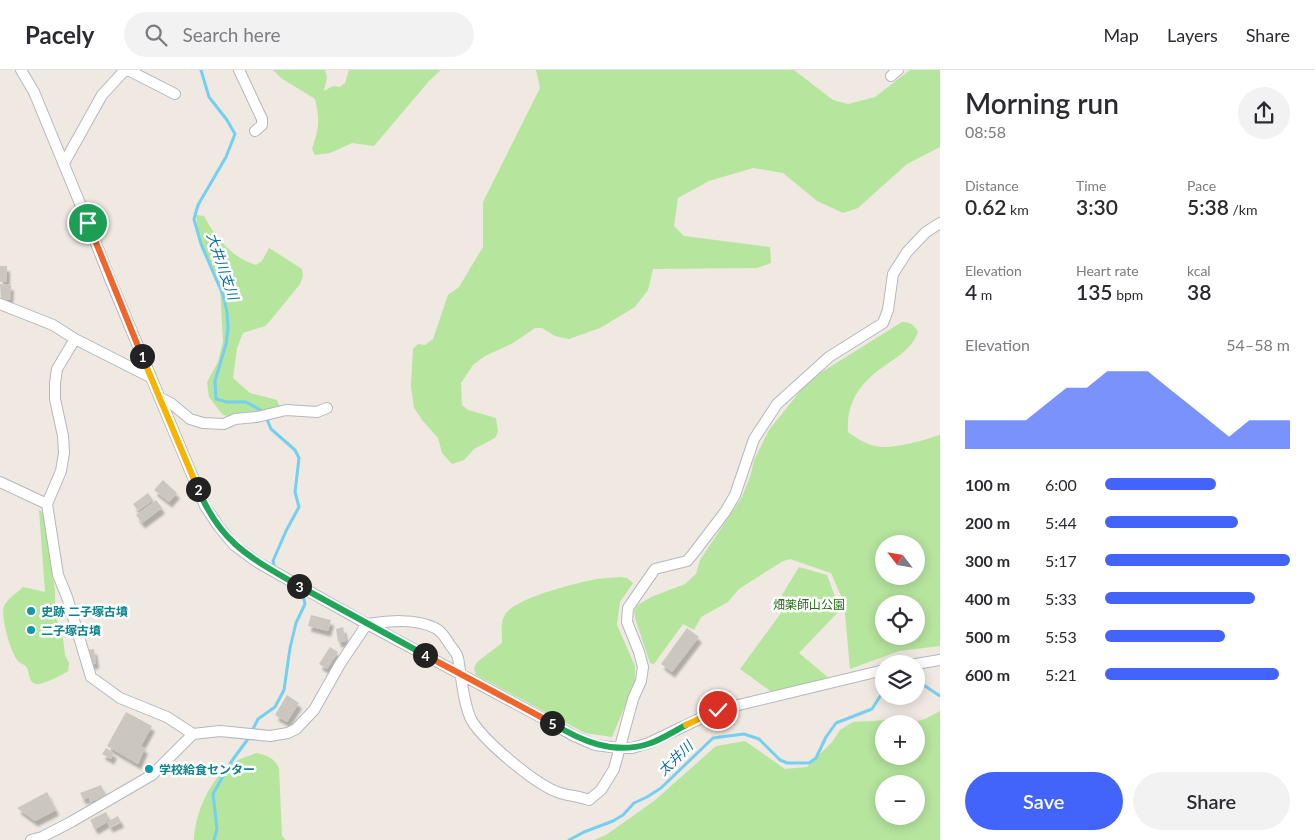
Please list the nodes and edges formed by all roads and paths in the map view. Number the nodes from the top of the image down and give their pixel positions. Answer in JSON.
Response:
{"nodes":[{"id":1,"x":21,"y":70,"type":"edge"},
{"id":2,"x":127,"y":70,"type":"edge"},
{"id":3,"x":239,"y":70,"type":"edge"},
{"id":4,"x":175,"y":94,"type":"dead end"},
{"id":5,"x":255,"y":131,"type":"dead end"},
{"id":6,"x":64,"y":163,"type":"junction"},
{"id":7,"x":940,"y":223,"type":"edge"},
{"id":8,"x":0,"y":304,"type":"edge"},
{"id":9,"x":75,"y":338,"type":"junction"},
{"id":10,"x":150,"y":377,"type":"junction"},
{"id":11,"x":159,"y":397,"type":"junction"},
{"id":12,"x":328,"y":408,"type":"dead end"},
{"id":13,"x":0,"y":482,"type":"edge"},
{"id":14,"x":47,"y":504,"type":"junction"},
{"id":15,"x":368,"y":624,"type":"junction"},
{"id":16,"x":940,"y":660,"type":"edge"},
{"id":17,"x":925,"y":662,"type":"edge"},
{"id":18,"x":875,"y":672,"type":"edge"},
{"id":19,"x":460,"y":674,"type":"junction"},
{"id":20,"x":193,"y":734,"type":"junction"},
{"id":21,"x":619,"y":748,"type":"junction"},
{"id":22,"x":31,"y":840,"type":"edge"}],
"edges":[{"from":1,"to":6,"type":"street"},
{"from":2,"to":4,"type":"street"},
{"from":2,"to":6,"type":"street"},
{"from":3,"to":5,"type":"street"},
{"from":6,"to":10,"type":"street"},
{"from":7,"to":21,"type":"street"},
{"from":8,"to":9,"type":"street"},
{"from":9,"to":10,"type":"street"},
{"from":9,"to":14,"type":"street"},
{"from":10,"to":11,"type":"street"},
{"from":11,"to":12,"type":"street"},
{"from":11,"to":15,"type":"street"},
{"from":13,"to":14,"type":"street"},
{"from":14,"to":20,"type":"street"},
{"from":15,"to":19,"type":"street"},
{"from":15,"to":19,"type":"street"},
{"from":15,"to":20,"type":"street"},
{"from":16,"to":17,"type":"street"},
{"from":18,"to":21,"type":"street"},
{"from":19,"to":21,"type":"street"},
{"from":19,"to":21,"type":"street"},
{"from":20,"to":22,"type":"street"}]}
